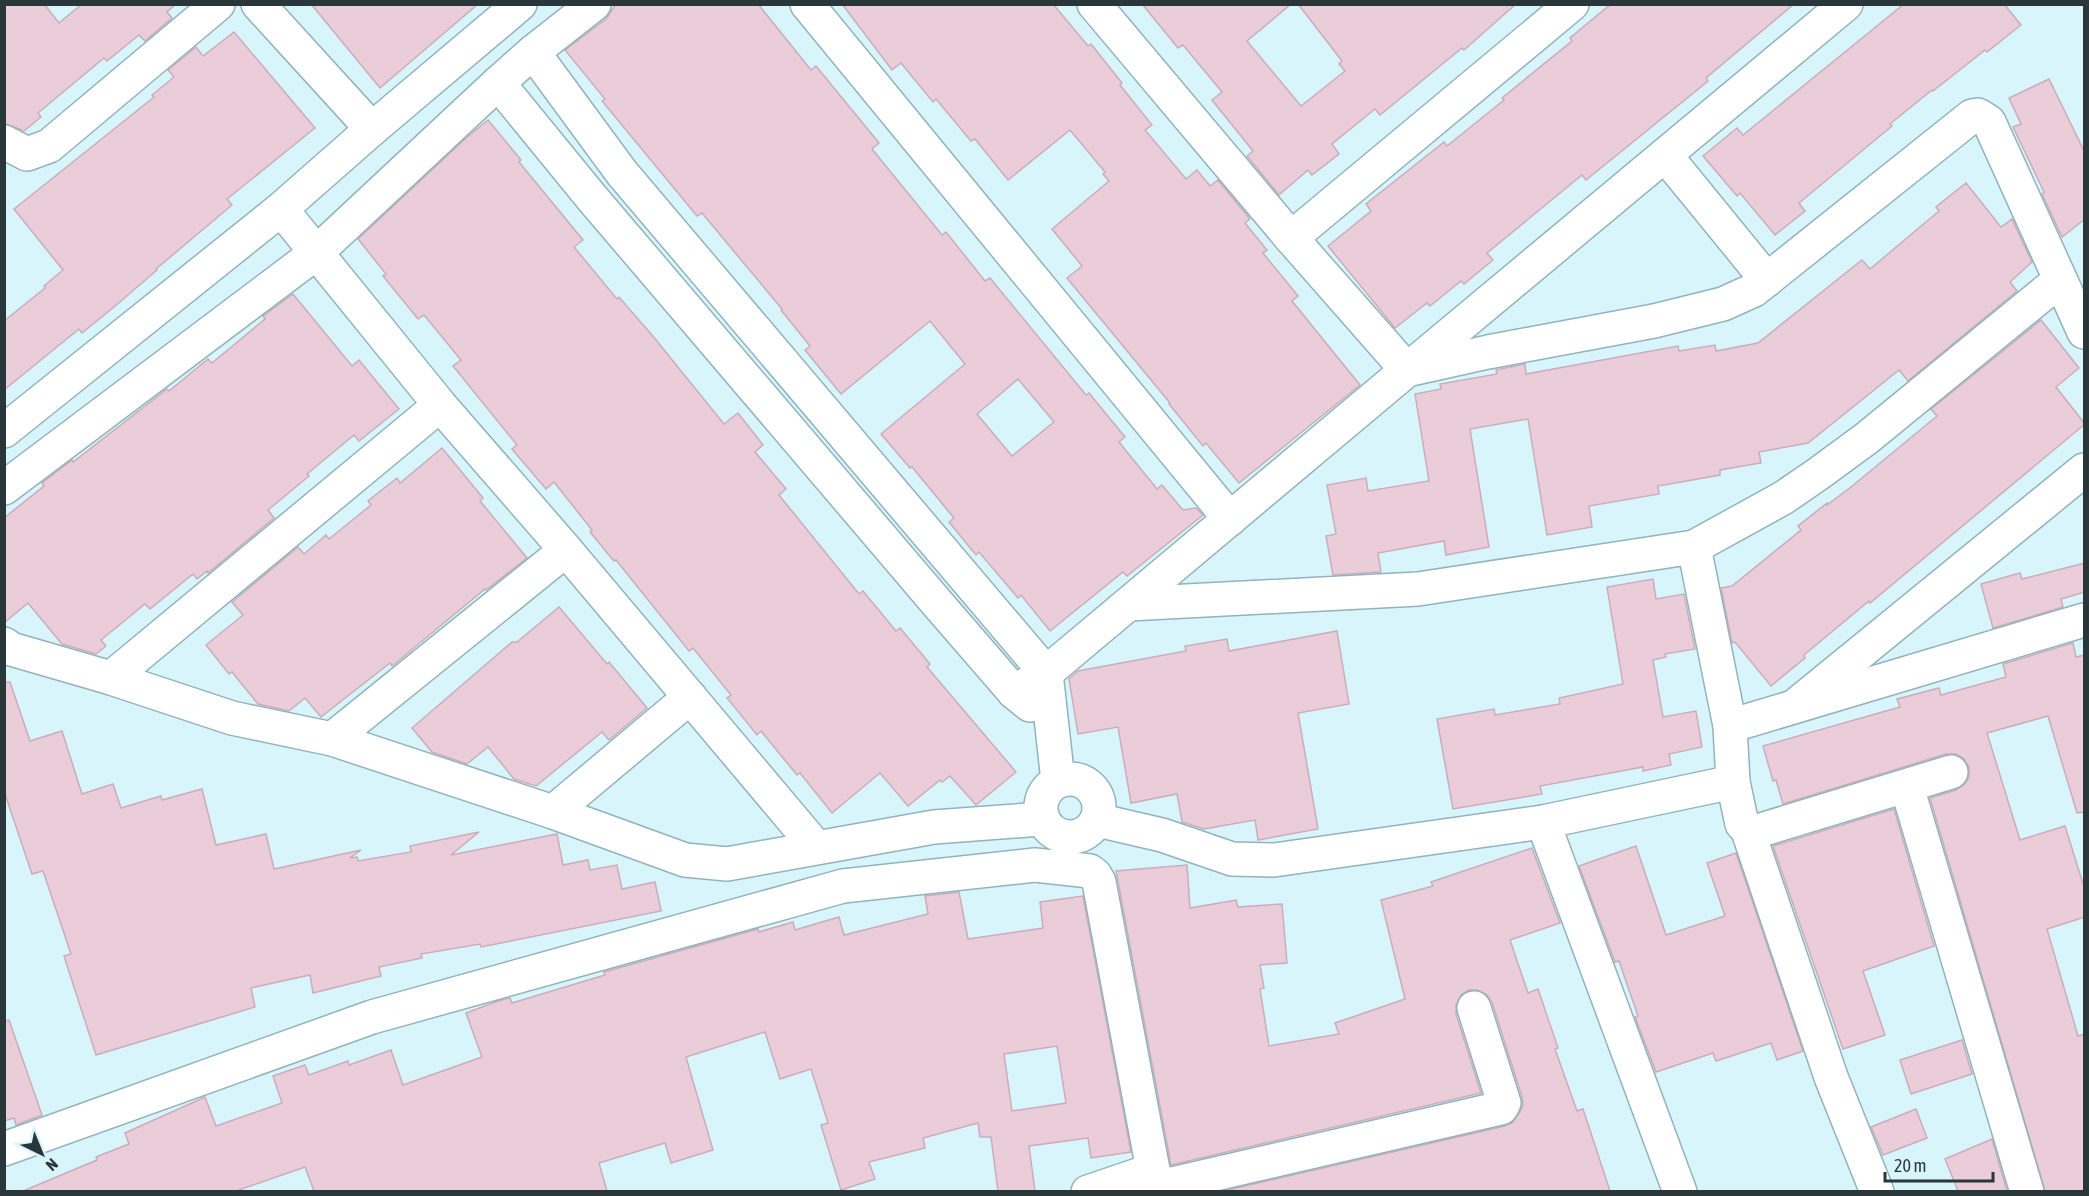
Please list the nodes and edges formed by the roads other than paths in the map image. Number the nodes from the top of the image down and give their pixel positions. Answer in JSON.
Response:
{"nodes":[{"id":1,"x":218,"y":4,"type":"edge"},
{"id":2,"x":258,"y":4,"type":"edge"},
{"id":3,"x":520,"y":4,"type":"edge"},
{"id":4,"x":594,"y":4,"type":"edge"},
{"id":5,"x":807,"y":4,"type":"edge"},
{"id":6,"x":1094,"y":4,"type":"edge"},
{"id":7,"x":1572,"y":4,"type":"edge"},
{"id":8,"x":1846,"y":4,"type":"edge"},
{"id":9,"x":533,"y":52,"type":"junction"},
{"id":10,"x":498,"y":83,"type":"junction"},
{"id":11,"x":372,"y":129,"type":"junction"},
{"id":12,"x":4,"y":142,"type":"edge"},
{"id":13,"x":1665,"y":155,"type":"junction"},
{"id":14,"x":622,"y":173,"type":"junction"},
{"id":15,"x":592,"y":198,"type":"junction"},
{"id":16,"x":281,"y":209,"type":"junction"},
{"id":17,"x":1291,"y":238,"type":"junction"},
{"id":18,"x":684,"y":246,"type":"junction"},
{"id":19,"x":316,"y":253,"type":"junction"},
{"id":20,"x":653,"y":270,"type":"junction"},
{"id":21,"x":1767,"y":279,"type":"junction"},
{"id":22,"x":2060,"y":280,"type":"junction"},
{"id":23,"x":756,"y":331,"type":"junction"},
{"id":24,"x":2085,"y":332,"type":"edge"},
{"id":25,"x":723,"y":352,"type":"junction"},
{"id":26,"x":1407,"y":370,"type":"junction"},
{"id":27,"x":61,"y":385,"type":"junction"},
{"id":28,"x":440,"y":405,"type":"junction"},
{"id":29,"x":823,"y":410,"type":"junction"},
{"id":30,"x":91,"y":421,"type":"junction"},
{"id":31,"x":4,"y":431,"type":"edge"},
{"id":32,"x":794,"y":435,"type":"junction"},
{"id":33,"x":2085,"y":470,"type":"edge"},
{"id":34,"x":4,"y":488,"type":"edge"},
{"id":35,"x":906,"y":508,"type":"junction"},
{"id":36,"x":1230,"y":519,"type":"junction"},
{"id":37,"x":878,"y":533,"type":"junction"},
{"id":38,"x":1694,"y":547,"type":"junction"},
{"id":39,"x":566,"y":550,"type":"junction"},
{"id":40,"x":966,"y":579,"type":"junction"},
{"id":41,"x":937,"y":603,"type":"junction"},
{"id":42,"x":1129,"y":604,"type":"junction"},
{"id":43,"x":2085,"y":620,"type":"edge"},
{"id":44,"x":4,"y":644,"type":"edge"},
{"id":45,"x":1046,"y":673,"type":"junction"},
{"id":46,"x":111,"y":678,"type":"junction"},
{"id":47,"x":1014,"y":692,"type":"junction"},
{"id":48,"x":690,"y":697,"type":"junction"},
{"id":49,"x":1796,"y":705,"type":"junction"},
{"id":50,"x":1052,"y":723,"type":"junction"},
{"id":51,"x":1730,"y":726,"type":"junction"},
{"id":52,"x":332,"y":739,"type":"junction"},
{"id":53,"x":1951,"y":772,"type":"dead end"},
{"id":54,"x":1058,"y":781,"type":"junction"},
{"id":55,"x":1733,"y":782,"type":"junction"},
{"id":56,"x":1907,"y":787,"type":"junction"},
{"id":57,"x":553,"y":812,"type":"junction"},
{"id":58,"x":1097,"y":820,"type":"junction"},
{"id":59,"x":1544,"y":822,"type":"junction"},
{"id":60,"x":1046,"y":825,"type":"junction"},
{"id":61,"x":1748,"y":831,"type":"junction"},
{"id":62,"x":816,"y":847,"type":"junction"},
{"id":63,"x":1035,"y":865,"type":"junction"},
{"id":64,"x":1474,"y":1008,"type":"dead end"},
{"id":65,"x":4,"y":1149,"type":"edge"},
{"id":66,"x":1158,"y":1183,"type":"edge"},
{"id":67,"x":1088,"y":1191,"type":"edge"},
{"id":68,"x":1680,"y":1191,"type":"edge"},
{"id":69,"x":1877,"y":1191,"type":"edge"},
{"id":70,"x":2027,"y":1191,"type":"edge"}],
"edges":[{"from":1,"to":12,"type":"street"},
{"from":2,"to":11,"type":"street"},
{"from":3,"to":11,"type":"street"},
{"from":4,"to":9,"type":"street"},
{"from":5,"to":36,"type":"street"},
{"from":6,"to":17,"type":"street"},
{"from":7,"to":17,"type":"street"},
{"from":8,"to":13,"type":"street"},
{"from":9,"to":10,"type":"street"},
{"from":9,"to":14,"type":"street"},
{"from":10,"to":15,"type":"street"},
{"from":10,"to":19,"type":"street"},
{"from":11,"to":16,"type":"street"},
{"from":13,"to":21,"type":"street"},
{"from":13,"to":26,"type":"street"},
{"from":14,"to":15,"type":"street"},
{"from":14,"to":18,"type":"street"},
{"from":15,"to":20,"type":"street"},
{"from":16,"to":19,"type":"street"},
{"from":16,"to":27,"type":"street"},
{"from":17,"to":26,"type":"street"},
{"from":18,"to":20,"type":"street"},
{"from":18,"to":23,"type":"street"},
{"from":19,"to":28,"type":"street"},
{"from":19,"to":30,"type":"street"},
{"from":20,"to":25,"type":"street"},
{"from":21,"to":22,"type":"street"},
{"from":21,"to":26,"type":"street"},
{"from":22,"to":24,"type":"street"},
{"from":22,"to":38,"type":"street"},
{"from":23,"to":25,"type":"street"},
{"from":23,"to":29,"type":"street"},
{"from":25,"to":32,"type":"street"},
{"from":26,"to":36,"type":"street"},
{"from":27,"to":30,"type":"street"},
{"from":27,"to":31,"type":"street"},
{"from":28,"to":39,"type":"street"},
{"from":28,"to":46,"type":"street"},
{"from":29,"to":32,"type":"street"},
{"from":29,"to":35,"type":"street"},
{"from":30,"to":34,"type":"street"},
{"from":32,"to":37,"type":"street"},
{"from":33,"to":49,"type":"street"},
{"from":35,"to":37,"type":"street"},
{"from":35,"to":40,"type":"street"},
{"from":36,"to":42,"type":"street"},
{"from":37,"to":41,"type":"street"},
{"from":38,"to":42,"type":"street"},
{"from":38,"to":51,"type":"street"},
{"from":39,"to":48,"type":"street"},
{"from":39,"to":52,"type":"street"},
{"from":40,"to":41,"type":"street"},
{"from":40,"to":45,"type":"street"},
{"from":41,"to":47,"type":"street"},
{"from":42,"to":45,"type":"street"},
{"from":43,"to":49,"type":"street"},
{"from":44,"to":46,"type":"street"},
{"from":45,"to":47,"type":"street"},
{"from":45,"to":50,"type":"street"},
{"from":46,"to":52,"type":"street"},
{"from":47,"to":50,"type":"street"},
{"from":48,"to":57,"type":"street"},
{"from":48,"to":62,"type":"street"},
{"from":49,"to":51,"type":"street"},
{"from":50,"to":54,"type":"street"},
{"from":51,"to":55,"type":"street"},
{"from":52,"to":57,"type":"street"},
{"from":53,"to":56,"type":"street"},
{"from":54,"to":58,"type":"street"},
{"from":54,"to":60,"type":"street"},
{"from":55,"to":59,"type":"street"},
{"from":55,"to":61,"type":"street"},
{"from":56,"to":61,"type":"street"},
{"from":56,"to":70,"type":"street"},
{"from":57,"to":62,"type":"street"},
{"from":58,"to":59,"type":"street"},
{"from":58,"to":60,"type":"street"},
{"from":59,"to":68,"type":"street"},
{"from":60,"to":62,"type":"street"},
{"from":60,"to":63,"type":"street"},
{"from":61,"to":69,"type":"street"},
{"from":63,"to":65,"type":"street"},
{"from":63,"to":66,"type":"street"},
{"from":64,"to":66,"type":"street"},
{"from":66,"to":67,"type":"street"}]}
